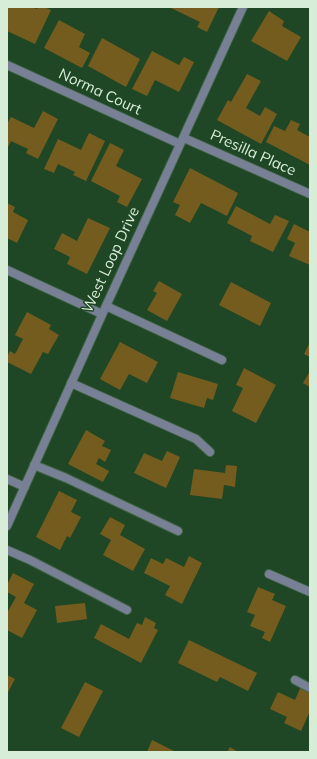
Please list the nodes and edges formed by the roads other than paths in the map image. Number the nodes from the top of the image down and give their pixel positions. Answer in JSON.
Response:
{"nodes":[{"id":1,"x":243,"y":7,"type":"edge"},
{"id":2,"x":7,"y":65,"type":"edge"},
{"id":3,"x":182,"y":141,"type":"junction"},
{"id":4,"x":310,"y":194,"type":"edge"},
{"id":5,"x":7,"y":270,"type":"edge"},
{"id":6,"x":106,"y":306,"type":"junction"},
{"id":7,"x":102,"y":314,"type":"junction"},
{"id":8,"x":222,"y":360,"type":"dead end"},
{"id":9,"x":71,"y":383,"type":"junction"},
{"id":10,"x":210,"y":452,"type":"dead end"},
{"id":11,"x":34,"y":465,"type":"junction"},
{"id":12,"x":7,"y":479,"type":"edge"},
{"id":13,"x":25,"y":487,"type":"junction"},
{"id":14,"x":7,"y":526,"type":"edge"},
{"id":15,"x":178,"y":531,"type":"dead end"},
{"id":16,"x":7,"y":550,"type":"edge"},
{"id":17,"x":269,"y":574,"type":"dead end"},
{"id":18,"x":310,"y":592,"type":"edge"},
{"id":19,"x":127,"y":610,"type":"dead end"},
{"id":20,"x":295,"y":680,"type":"dead end"},
{"id":21,"x":310,"y":688,"type":"edge"}],
"edges":[{"from":1,"to":3,"type":"street","name":"West Loop Drive"},
{"from":2,"to":3,"type":"street","name":"Norma Court"},
{"from":3,"to":4,"type":"street","name":"Presilla Place"},
{"from":3,"to":6,"type":"street","name":"West Loop Drive"},
{"from":5,"to":7,"type":"street"},
{"from":6,"to":7,"type":"street","name":"West Loop Drive"},
{"from":6,"to":8,"type":"street"},
{"from":7,"to":9,"type":"street","name":"West Loop Drive"},
{"from":9,"to":10,"type":"street"},
{"from":9,"to":11,"type":"street","name":"West Loop Drive"},
{"from":11,"to":13,"type":"street","name":"West Loop Drive"},
{"from":11,"to":15,"type":"street"},
{"from":12,"to":13,"type":"street"},
{"from":13,"to":14,"type":"street","name":"West Loop Drive"},
{"from":16,"to":19,"type":"street"},
{"from":17,"to":18,"type":"street"},
{"from":20,"to":21,"type":"street"}]}
